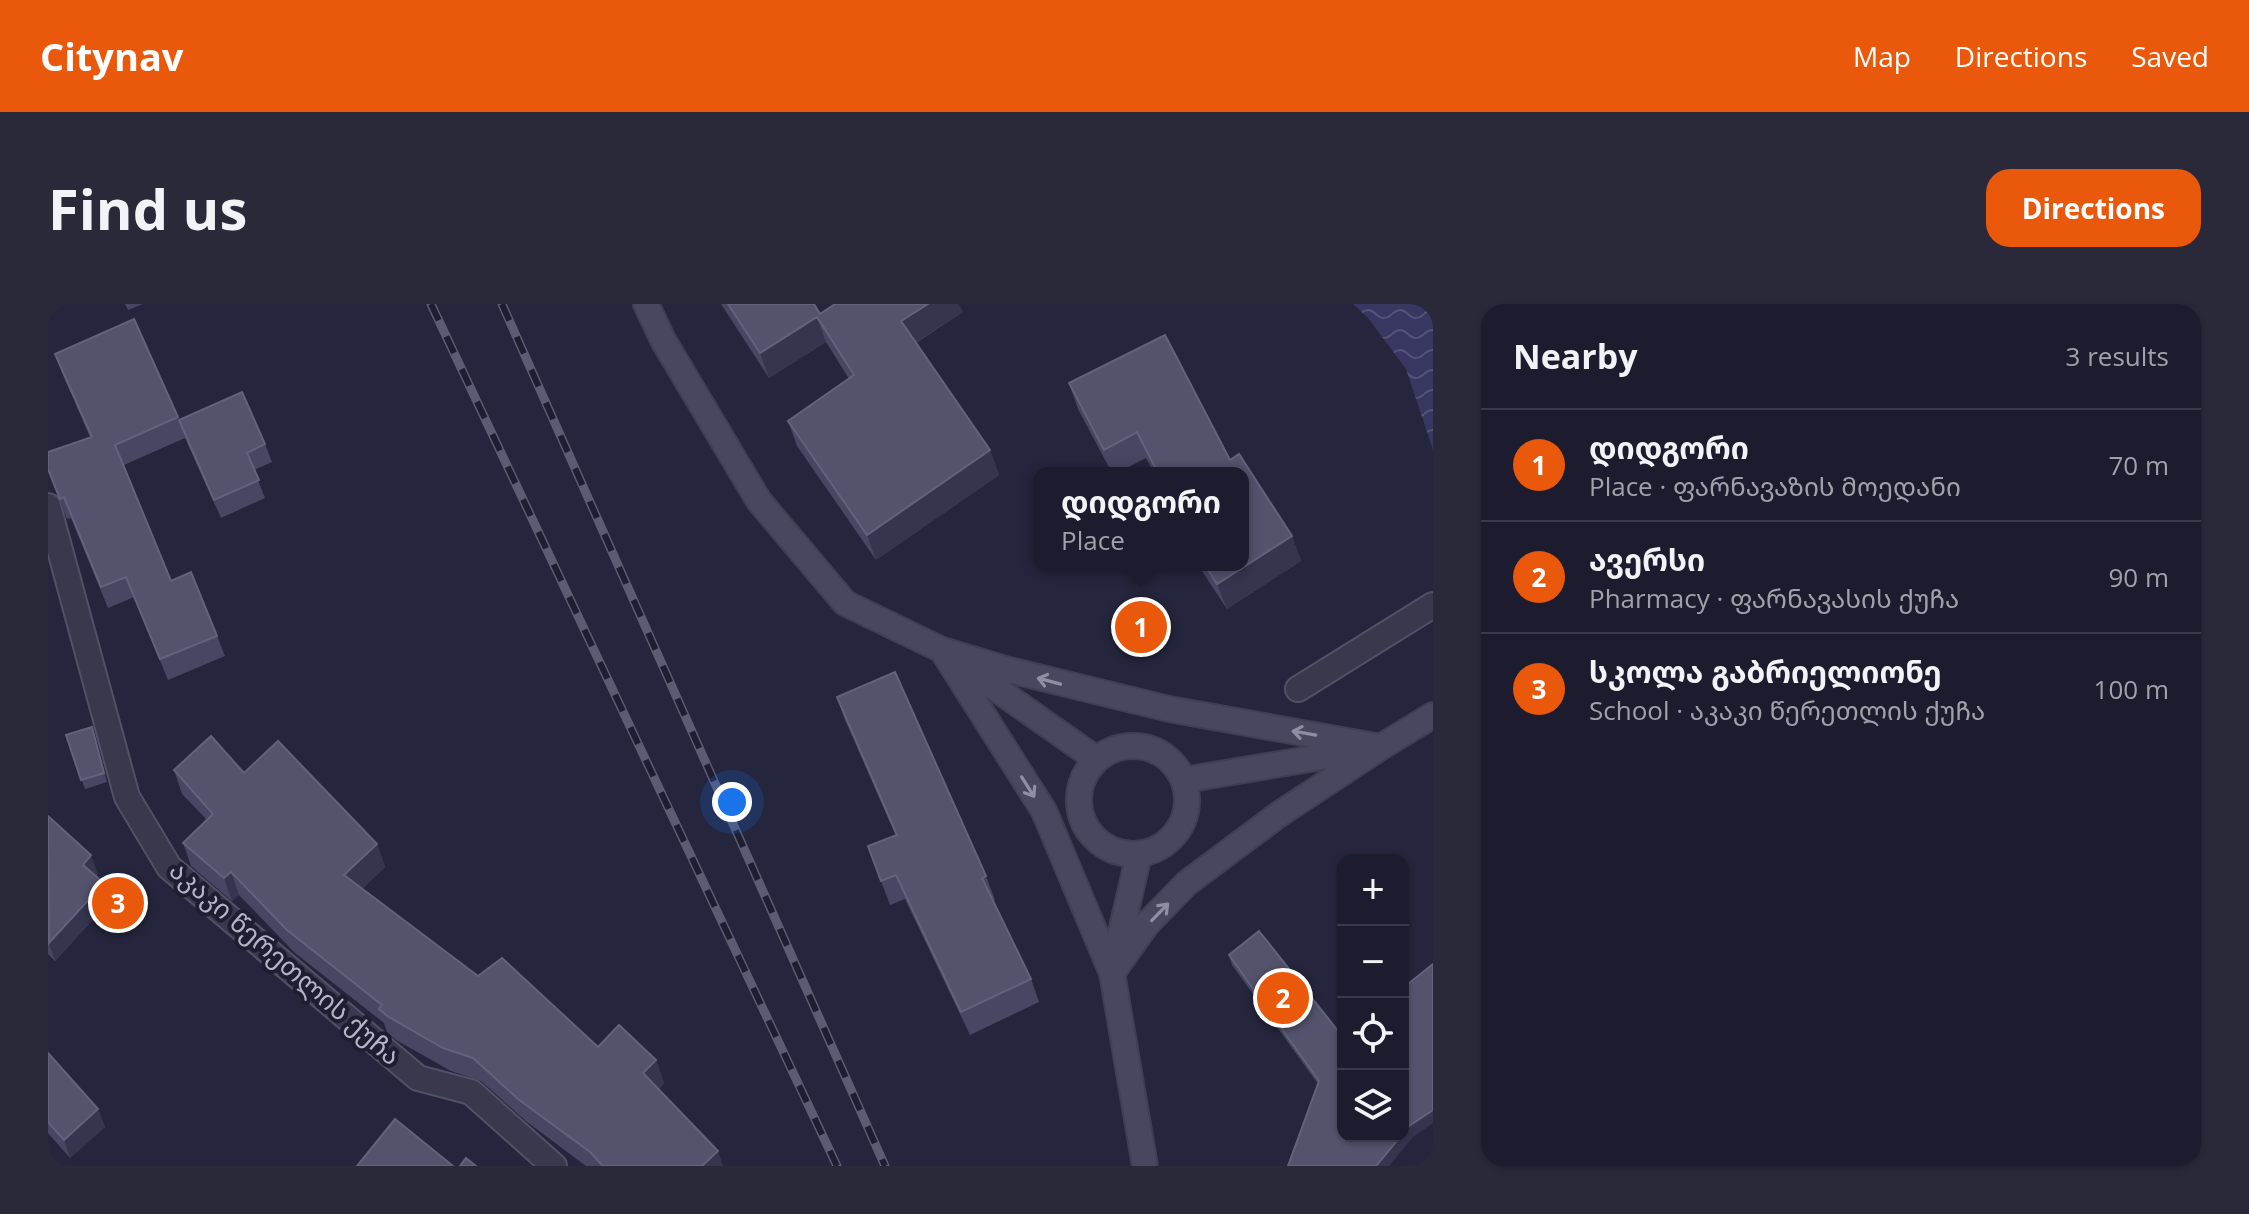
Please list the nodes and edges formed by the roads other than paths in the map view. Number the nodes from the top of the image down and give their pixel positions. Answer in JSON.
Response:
{"nodes":[{"id":1,"x":646,"y":304,"type":"edge"},
{"id":2,"x":48,"y":506,"type":"edge"},
{"id":3,"x":1433,"y":605,"type":"edge"},
{"id":4,"x":942,"y":650,"type":"junction"},
{"id":5,"x":1298,"y":689,"type":"dead end"},
{"id":6,"x":1425,"y":720,"type":"edge"},
{"id":7,"x":1381,"y":747,"type":"junction"},
{"id":8,"x":1096,"y":759,"type":"junction"},
{"id":9,"x":1184,"y":780,"type":"junction"},
{"id":10,"x":1139,"y":854,"type":"junction"},
{"id":11,"x":1112,"y":973,"type":"junction"},
{"id":12,"x":554,"y":1166,"type":"edge"},
{"id":13,"x":1145,"y":1166,"type":"edge"}],
"edges":[{"from":1,"to":4,"type":"main road"},
{"from":2,"to":12,"type":"street","name":"აკაკი წერეთლის ქუჩა"},
{"from":3,"to":5,"type":"street"},
{"from":7,"to":4,"type":"main road","one_way":true},
{"from":4,"to":8,"type":"main road"},
{"from":4,"to":11,"type":"main road","one_way":true},
{"from":6,"to":7,"type":"main road"},
{"from":7,"to":9,"type":"main road"},
{"from":11,"to":7,"type":"main road","one_way":true},
{"from":8,"to":9,"type":"main road"},
{"from":8,"to":10,"type":"main road"},
{"from":9,"to":10,"type":"main road"},
{"from":10,"to":11,"type":"main road"},
{"from":11,"to":13,"type":"main road"}]}
